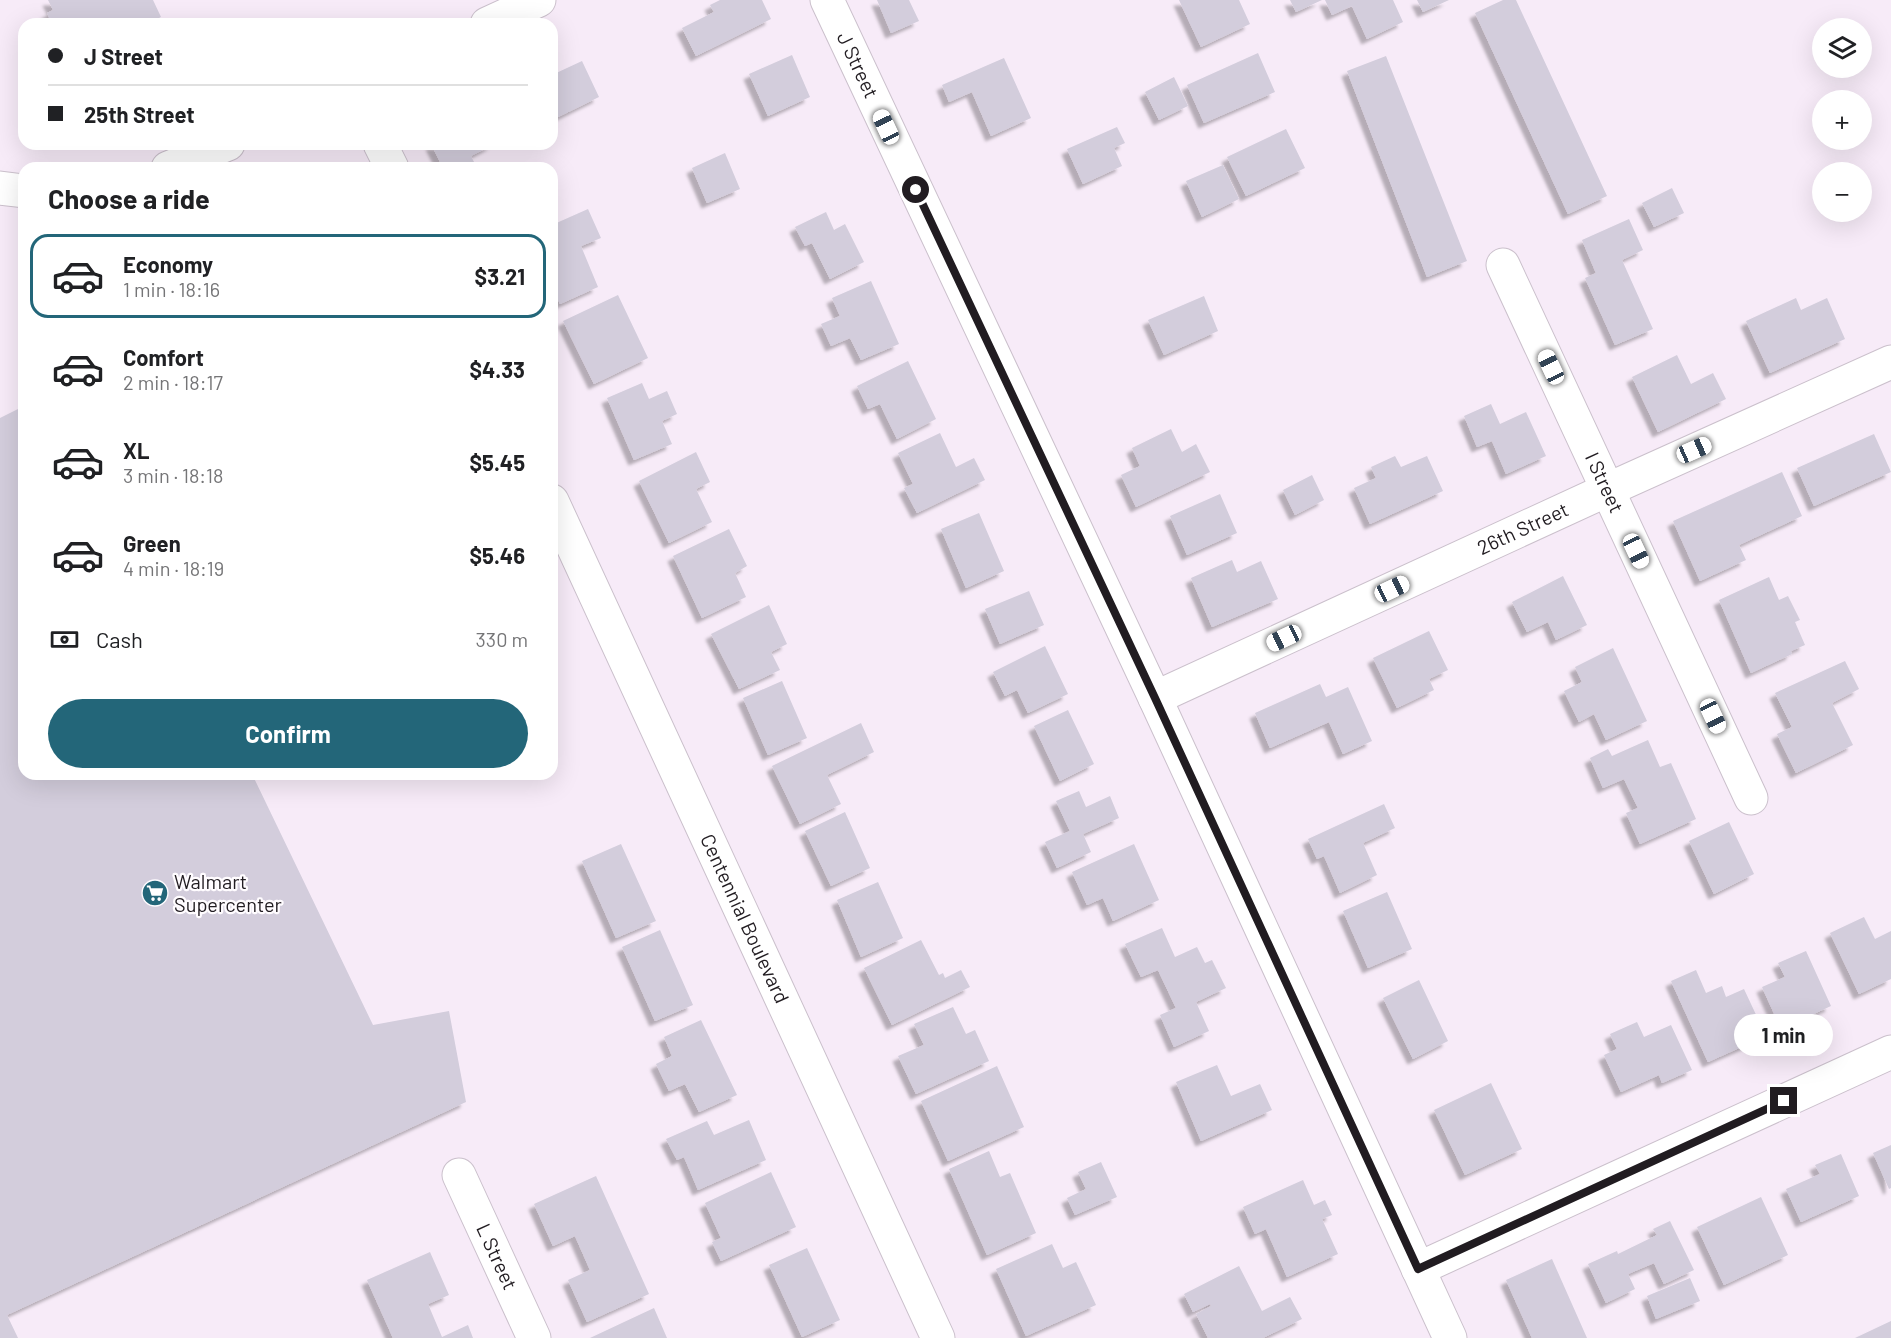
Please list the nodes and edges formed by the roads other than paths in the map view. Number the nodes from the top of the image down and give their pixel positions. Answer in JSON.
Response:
{"nodes":[{"id":1,"x":539,"y":0,"type":"edge"},
{"id":2,"x":827,"y":0,"type":"edge"},
{"id":3,"x":500,"y":18,"type":"edge"},
{"id":4,"x":213,"y":150,"type":"edge"},
{"id":5,"x":183,"y":162,"type":"edge"},
{"id":6,"x":0,"y":188,"type":"edge"},
{"id":7,"x":18,"y":190,"type":"edge"},
{"id":8,"x":1503,"y":265,"type":"dead end"},
{"id":9,"x":1891,"y":362,"type":"edge"},
{"id":10,"x":1607,"y":490,"type":"junction"},
{"id":11,"x":558,"y":514,"type":"edge"},
{"id":12,"x":1155,"y":698,"type":"junction"},
{"id":13,"x":1751,"y":798,"type":"dead end"},
{"id":14,"x":1891,"y":1052,"type":"edge"},
{"id":15,"x":459,"y":1175,"type":"dead end"},
{"id":16,"x":1418,"y":1269,"type":"junction"},
{"id":17,"x":534,"y":1338,"type":"edge"},
{"id":18,"x":938,"y":1338,"type":"edge"},
{"id":19,"x":1450,"y":1338,"type":"edge"}],
"edges":[{"from":1,"to":3,"type":"street"},
{"from":2,"to":12,"type":"street","name":"J Street"},
{"from":4,"to":5,"type":"street"},
{"from":6,"to":7,"type":"street"},
{"from":8,"to":10,"type":"street","name":"I Street"},
{"from":9,"to":10,"type":"street","name":"26th Street"},
{"from":10,"to":12,"type":"street","name":"26th Street"},
{"from":10,"to":13,"type":"street","name":"I Street"},
{"from":11,"to":18,"type":"street","name":"Centennial Boulevard"},
{"from":12,"to":16,"type":"street","name":"J Street"},
{"from":14,"to":16,"type":"street"},
{"from":15,"to":17,"type":"street","name":"L Street"},
{"from":16,"to":19,"type":"street","name":"J Street"}]}
